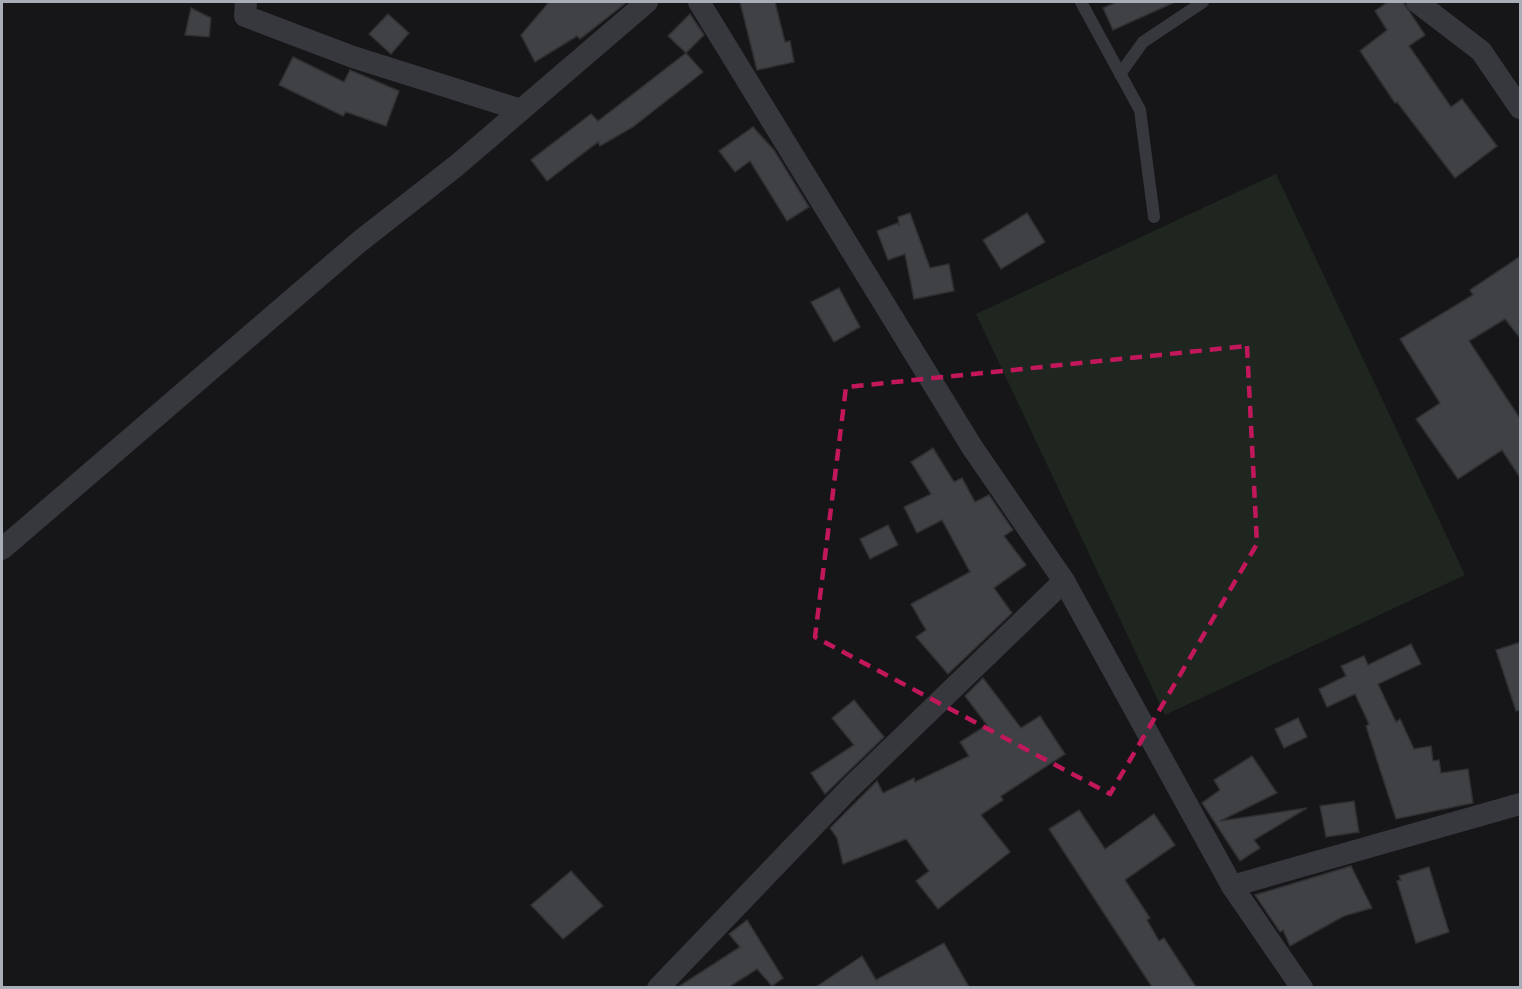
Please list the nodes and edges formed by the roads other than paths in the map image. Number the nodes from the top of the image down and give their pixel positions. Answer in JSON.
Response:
{"nodes":[{"id":1,"x":246,"y":2,"type":"edge"},
{"id":2,"x":647,"y":2,"type":"edge"},
{"id":3,"x":699,"y":2,"type":"edge"},
{"id":4,"x":1081,"y":2,"type":"edge"},
{"id":5,"x":1203,"y":2,"type":"edge"},
{"id":6,"x":1417,"y":2,"type":"edge"},
{"id":7,"x":1120,"y":74,"type":"junction"},
{"id":8,"x":1521,"y":108,"type":"edge"},
{"id":9,"x":521,"y":111,"type":"junction"},
{"id":10,"x":1154,"y":217,"type":"dead end"},
{"id":11,"x":2,"y":549,"type":"edge"},
{"id":12,"x":1064,"y":581,"type":"junction"},
{"id":13,"x":1521,"y":804,"type":"edge"},
{"id":14,"x":1232,"y":886,"type":"junction"},
{"id":15,"x":658,"y":987,"type":"edge"},
{"id":16,"x":1302,"y":987,"type":"edge"}],
"edges":[{"from":1,"to":9,"type":"street"},
{"from":2,"to":9,"type":"street"},
{"from":3,"to":12,"type":"street"},
{"from":4,"to":7,"type":"lane"},
{"from":5,"to":7,"type":"lane"},
{"from":6,"to":8,"type":"street"},
{"from":7,"to":10,"type":"lane"},
{"from":9,"to":11,"type":"street"},
{"from":12,"to":14,"type":"street"},
{"from":12,"to":15,"type":"street"},
{"from":13,"to":14,"type":"street"},
{"from":14,"to":16,"type":"street"}]}
